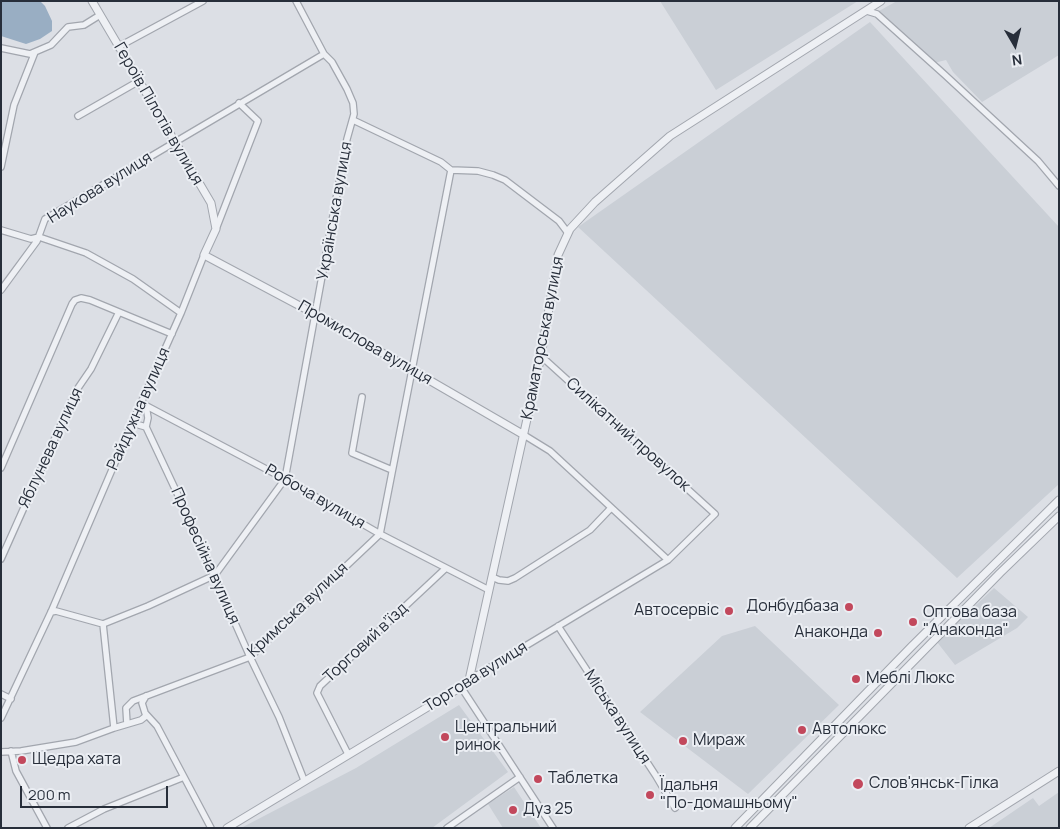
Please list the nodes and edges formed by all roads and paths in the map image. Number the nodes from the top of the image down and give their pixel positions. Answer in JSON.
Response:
{"nodes":[{"id":1,"x":92,"y":1,"type":"edge"},
{"id":2,"x":202,"y":1,"type":"edge"},
{"id":3,"x":296,"y":1,"type":"edge"},
{"id":4,"x":882,"y":1,"type":"edge"},
{"id":5,"x":867,"y":11,"type":"junction"},
{"id":6,"x":100,"y":15,"type":"junction"},
{"id":7,"x":118,"y":47,"type":"junction"},
{"id":8,"x":1,"y":48,"type":"edge"},
{"id":9,"x":36,"y":52,"type":"junction"},
{"id":10,"x":324,"y":54,"type":"junction"},
{"id":11,"x":139,"y":81,"type":"junction"},
{"id":12,"x":239,"y":103,"type":"junction"},
{"id":13,"x":78,"y":116,"type":"dead end"},
{"id":14,"x":353,"y":120,"type":"junction"},
{"id":15,"x":174,"y":143,"type":"junction"},
{"id":16,"x":1,"y":167,"type":"edge"},
{"id":17,"x":451,"y":170,"type":"junction"},
{"id":18,"x":1059,"y":186,"type":"edge"},
{"id":19,"x":216,"y":229,"type":"junction"},
{"id":20,"x":1,"y":230,"type":"edge"},
{"id":21,"x":568,"y":233,"type":"junction"},
{"id":22,"x":39,"y":237,"type":"junction"},
{"id":23,"x":204,"y":255,"type":"junction"},
{"id":24,"x":1,"y":290,"type":"edge"},
{"id":25,"x":119,"y":312,"type":"junction"},
{"id":26,"x":181,"y":313,"type":"junction"},
{"id":27,"x":315,"y":314,"type":"junction"},
{"id":28,"x":172,"y":334,"type":"junction"},
{"id":29,"x":541,"y":356,"type":"junction"},
{"id":30,"x":412,"y":369,"type":"junction"},
{"id":31,"x":362,"y":397,"type":"dead end"},
{"id":32,"x":144,"y":405,"type":"junction"},
{"id":33,"x":132,"y":423,"type":"junction"},
{"id":34,"x":146,"y":427,"type":"junction"},
{"id":35,"x":524,"y":435,"type":"junction"},
{"id":36,"x":1,"y":468,"type":"edge"},
{"id":37,"x":392,"y":470,"type":"junction"},
{"id":38,"x":285,"y":479,"type":"junction"},
{"id":39,"x":1059,"y":500,"type":"edge"},
{"id":40,"x":611,"y":508,"type":"junction"},
{"id":41,"x":715,"y":514,"type":"joint"},
{"id":42,"x":1059,"y":516,"type":"edge"},
{"id":43,"x":380,"y":534,"type":"junction"},
{"id":44,"x":1,"y":559,"type":"edge"},
{"id":45,"x":668,"y":560,"type":"junction"},
{"id":46,"x":446,"y":568,"type":"junction"},
{"id":47,"x":215,"y":575,"type":"junction"},
{"id":48,"x":492,"y":577,"type":"junction"},
{"id":49,"x":489,"y":590,"type":"junction"},
{"id":50,"x":51,"y":612,"type":"junction"},
{"id":51,"x":103,"y":624,"type":"junction"},
{"id":52,"x":558,"y":626,"type":"junction"},
{"id":53,"x":250,"y":657,"type":"junction"},
{"id":54,"x":470,"y":680,"type":"junction"},
{"id":55,"x":461,"y":687,"type":"junction"},
{"id":56,"x":1,"y":694,"type":"edge"},
{"id":57,"x":146,"y":696,"type":"junction"},
{"id":58,"x":11,"y":699,"type":"junction"},
{"id":59,"x":146,"y":714,"type":"junction"},
{"id":60,"x":1,"y":718,"type":"edge"},
{"id":61,"x":141,"y":720,"type":"junction"},
{"id":62,"x":127,"y":724,"type":"junction"},
{"id":63,"x":157,"y":726,"type":"junction"},
{"id":64,"x":114,"y":728,"type":"junction"},
{"id":65,"x":11,"y":751,"type":"junction"},
{"id":66,"x":1,"y":752,"type":"edge"},
{"id":67,"x":348,"y":754,"type":"junction"},
{"id":68,"x":1059,"y":771,"type":"edge"},
{"id":69,"x":184,"y":777,"type":"junction"},
{"id":70,"x":520,"y":778,"type":"junction"},
{"id":71,"x":304,"y":780,"type":"junction"},
{"id":72,"x":675,"y":808,"type":"dead end"},
{"id":73,"x":230,"y":827,"type":"edge"},
{"id":74,"x":47,"y":828,"type":"edge"},
{"id":75,"x":68,"y":828,"type":"edge"},
{"id":76,"x":211,"y":828,"type":"edge"},
{"id":77,"x":447,"y":828,"type":"edge"},
{"id":78,"x":553,"y":828,"type":"edge"},
{"id":79,"x":735,"y":828,"type":"edge"},
{"id":80,"x":750,"y":828,"type":"edge"},
{"id":81,"x":969,"y":828,"type":"edge"}],
"edges":[{"from":1,"to":6,"type":"street","name":"Героїв Пілотів вулиця"},
{"from":2,"to":7,"type":"street"},
{"from":3,"to":10,"type":"street"},
{"from":4,"to":5,"type":"street","name":"Краматорська вулиця"},
{"from":5,"to":18,"type":"street"},
{"from":5,"to":21,"type":"street","name":"Краматорська вулиця"},
{"from":6,"to":7,"type":"street","name":"Героїв Пілотів вулиця"},
{"from":6,"to":9,"type":"street"},
{"from":7,"to":11,"type":"street","name":"Героїв Пілотів вулиця"},
{"from":8,"to":9,"type":"street"},
{"from":9,"to":16,"type":"street"},
{"from":10,"to":12,"type":"street","name":"Наукова вулиця"},
{"from":10,"to":14,"type":"street"},
{"from":11,"to":13,"type":"street"},
{"from":11,"to":15,"type":"street","name":"Героїв Пілотів вулиця"},
{"from":12,"to":15,"type":"street","name":"Наукова вулиця"},
{"from":12,"to":19,"type":"street","name":"Райдужна вулиця"},
{"from":14,"to":17,"type":"street"},
{"from":14,"to":27,"type":"street","name":"Українська вулиця"},
{"from":15,"to":19,"type":"street","name":"Героїв Пілотів вулиця"},
{"from":15,"to":22,"type":"street","name":"Наукова вулиця"},
{"from":17,"to":21,"type":"street"},
{"from":17,"to":30,"type":"street"},
{"from":19,"to":23,"type":"street","name":"Райдужна вулиця"},
{"from":20,"to":22,"type":"street"},
{"from":21,"to":29,"type":"street","name":"Краматорська вулиця"},
{"from":22,"to":24,"type":"street","name":"Наукова вулиця"},
{"from":22,"to":26,"type":"street"},
{"from":23,"to":26,"type":"street","name":"Райдужна вулиця"},
{"from":23,"to":27,"type":"street","name":"Промислова вулиця"},
{"from":25,"to":28,"type":"street"},
{"from":25,"to":36,"type":"street"},
{"from":25,"to":44,"type":"street","name":"Яблунева вулиця"},
{"from":26,"to":28,"type":"street","name":"Райдужна вулиця"},
{"from":27,"to":30,"type":"street","name":"Промислова вулиця"},
{"from":27,"to":38,"type":"street","name":"Українська вулиця"},
{"from":28,"to":32,"type":"street","name":"Райдужна вулиця"},
{"from":29,"to":35,"type":"street","name":"Краматорська вулиця"},
{"from":29,"to":41,"type":"street","name":"Силікатний провулок"},
{"from":30,"to":35,"type":"street","name":"Промислова вулиця"},
{"from":30,"to":37,"type":"street"},
{"from":31,"to":37,"type":"street"},
{"from":32,"to":33,"type":"street","name":"Райдужна вулиця"},
{"from":32,"to":34,"type":"street"},
{"from":32,"to":38,"type":"street","name":"Робоча вулиця"},
{"from":33,"to":34,"type":"street"},
{"from":33,"to":50,"type":"street","name":"Райдужна вулиця"},
{"from":34,"to":47,"type":"street","name":"Професійна вулиця"},
{"from":35,"to":40,"type":"street"},
{"from":35,"to":48,"type":"street","name":"Краматорська вулиця"},
{"from":37,"to":43,"type":"street"},
{"from":38,"to":43,"type":"street","name":"Робоча вулиця"},
{"from":38,"to":47,"type":"street"},
{"from":39,"to":79,"type":"street"},
{"from":40,"to":45,"type":"street"},
{"from":40,"to":48,"type":"street"},
{"from":41,"to":45,"type":"street","name":"Торгова вулиця"},
{"from":42,"to":80,"type":"street"},
{"from":43,"to":46,"type":"street","name":"Робоча вулиця"},
{"from":43,"to":53,"type":"street","name":"Кримська вулиця"},
{"from":45,"to":52,"type":"street","name":"Торгова вулиця"},
{"from":46,"to":49,"type":"street","name":"Робоча вулиця"},
{"from":46,"to":67,"type":"street","name":"Торговий в’їзд"},
{"from":47,"to":51,"type":"street"},
{"from":47,"to":53,"type":"street","name":"Професійна вулиця"},
{"from":48,"to":49,"type":"street","name":"Краматорська вулиця"},
{"from":49,"to":54,"type":"street","name":"Краматорська вулиця"},
{"from":50,"to":51,"type":"street"},
{"from":50,"to":58,"type":"street","name":"Райдужна вулиця"},
{"from":51,"to":64,"type":"street"},
{"from":52,"to":54,"type":"street","name":"Торгова вулиця"},
{"from":52,"to":72,"type":"street","name":"Міська вулиця"},
{"from":53,"to":57,"type":"street","name":"Кримська вулиця"},
{"from":53,"to":71,"type":"street","name":"Професійна вулиця"},
{"from":54,"to":55,"type":"street","name":"Торгова вулиця"},
{"from":55,"to":67,"type":"street","name":"Торгова вулиця"},
{"from":55,"to":70,"type":"street"},
{"from":56,"to":58,"type":"street"},
{"from":57,"to":59,"type":"street"},
{"from":57,"to":62,"type":"street","name":"Кримська вулиця"},
{"from":58,"to":60,"type":"street","name":"Райдужна вулиця"},
{"from":59,"to":61,"type":"street"},
{"from":59,"to":63,"type":"street"},
{"from":61,"to":62,"type":"street"},
{"from":61,"to":63,"type":"street"},
{"from":62,"to":64,"type":"street"},
{"from":63,"to":69,"type":"street"},
{"from":64,"to":65,"type":"street"},
{"from":65,"to":66,"type":"street"},
{"from":65,"to":74,"type":"street"},
{"from":67,"to":71,"type":"street","name":"Торгова вулиця"},
{"from":68,"to":81,"type":"street"},
{"from":69,"to":75,"type":"street"},
{"from":69,"to":76,"type":"street"},
{"from":70,"to":77,"type":"street"},
{"from":70,"to":78,"type":"street"},
{"from":71,"to":73,"type":"street","name":"Торгова вулиця"}]}
